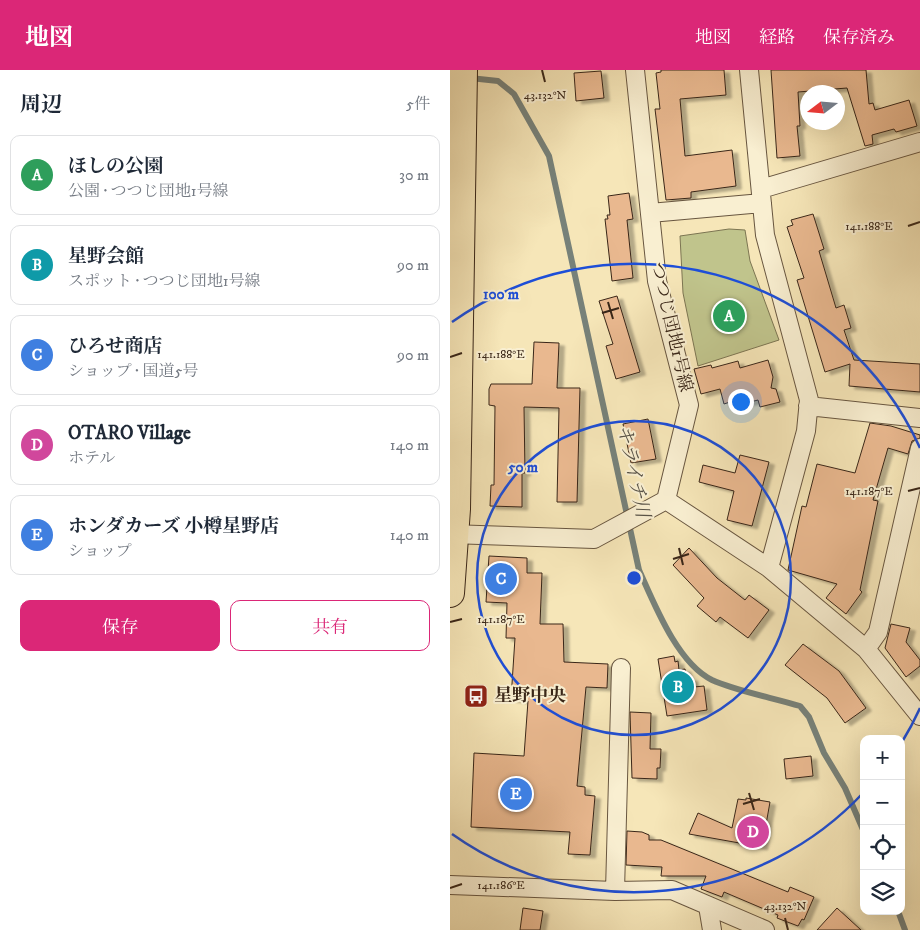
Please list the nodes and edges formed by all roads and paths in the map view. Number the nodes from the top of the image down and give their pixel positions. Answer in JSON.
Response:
{"nodes":[{"id":1,"x":463,"y":70,"type":"edge"},
{"id":2,"x":635,"y":70,"type":"edge"},
{"id":3,"x":749,"y":70,"type":"edge"},
{"id":4,"x":920,"y":142,"type":"edge"},
{"id":5,"x":762,"y":196,"type":"junction"},
{"id":6,"x":650,"y":213,"type":"junction"},
{"id":7,"x":808,"y":406,"type":"junction"},
{"id":8,"x":920,"y":418,"type":"edge"},
{"id":9,"x":920,"y":448,"type":"edge"},
{"id":10,"x":666,"y":500,"type":"junction"},
{"id":11,"x":453,"y":534,"type":"edge"},
{"id":12,"x":769,"y":568,"type":"junction"},
{"id":13,"x":450,"y":593,"type":"edge"},
{"id":14,"x":866,"y":649,"type":"junction"},
{"id":15,"x":621,"y":668,"type":"dead end"},
{"id":16,"x":920,"y":716,"type":"edge"},
{"id":17,"x":450,"y":884,"type":"edge"},
{"id":18,"x":615,"y":891,"type":"junction"},
{"id":19,"x":708,"y":906,"type":"junction"},
{"id":20,"x":712,"y":930,"type":"edge"},
{"id":21,"x":765,"y":930,"type":"edge"}],
"edges":[{"from":1,"to":11,"type":"highway"},
{"from":2,"to":6,"type":"street","name":"つつじ団地1号線"},
{"from":3,"to":5,"type":"street"},
{"from":4,"to":5,"type":"street"},
{"from":5,"to":6,"type":"street"},
{"from":5,"to":7,"type":"street"},
{"from":6,"to":10,"type":"street","name":"つつじ団地1号線"},
{"from":7,"to":8,"type":"street"},
{"from":7,"to":12,"type":"street"},
{"from":9,"to":14,"type":"street"},
{"from":10,"to":11,"type":"street"},
{"from":10,"to":12,"type":"street"},
{"from":11,"to":13,"type":"highway"},
{"from":12,"to":14,"type":"street"},
{"from":14,"to":16,"type":"street"},
{"from":15,"to":18,"type":"street"},
{"from":17,"to":18,"type":"street"},
{"from":18,"to":19,"type":"street"},
{"from":19,"to":20,"type":"street"},
{"from":19,"to":21,"type":"street"}]}
